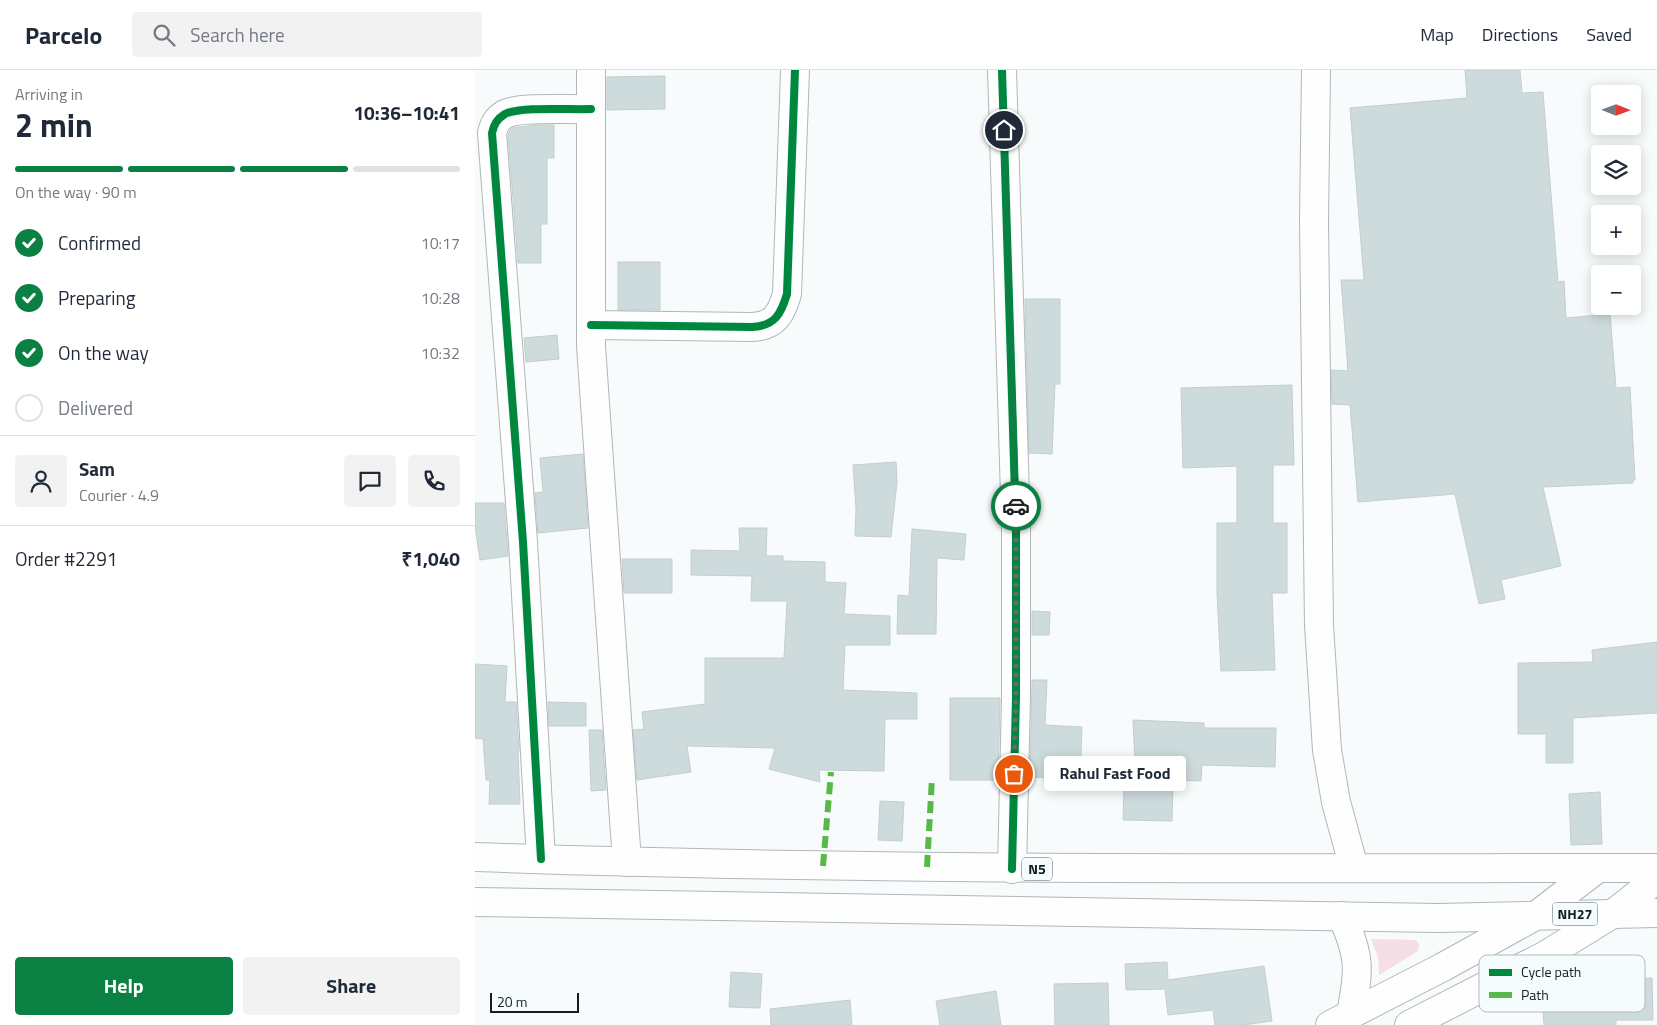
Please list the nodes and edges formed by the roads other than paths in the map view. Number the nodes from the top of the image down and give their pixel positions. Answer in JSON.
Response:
{"nodes":[{"id":1,"x":591,"y":70,"type":"edge"},
{"id":2,"x":795,"y":70,"type":"edge"},
{"id":3,"x":1002,"y":70,"type":"edge"},
{"id":4,"x":1316,"y":70,"type":"edge"},
{"id":5,"x":591,"y":109,"type":"junction"},
{"id":6,"x":591,"y":325,"type":"junction"},
{"id":7,"x":475,"y":857,"type":"edge"},
{"id":8,"x":541,"y":859,"type":"junction"},
{"id":9,"x":627,"y":862,"type":"junction"},
{"id":10,"x":1354,"y":868,"type":"junction"},
{"id":11,"x":1598,"y":868,"type":"junction"},
{"id":12,"x":1657,"y":868,"type":"edge"},
{"id":13,"x":1012,"y":869,"type":"junction"},
{"id":14,"x":1657,"y":879,"type":"edge"},
{"id":15,"x":475,"y":902,"type":"edge"},
{"id":16,"x":1614,"y":913,"type":"junction"},
{"id":17,"x":1657,"y":913,"type":"edge"},
{"id":18,"x":1537,"y":915,"type":"junction"},
{"id":19,"x":1341,"y":916,"type":"junction"},
{"id":20,"x":1546,"y":955,"type":"edge"},
{"id":21,"x":1479,"y":989,"type":"edge"},
{"id":22,"x":1340,"y":1020,"type":"edge"},
{"id":23,"x":1409,"y":1025,"type":"edge"}],
"edges":[{"from":1,"to":5,"type":"main road"},
{"from":2,"to":6,"type":"main road"},
{"from":3,"to":13,"type":"main road"},
{"from":4,"to":10,"type":"main road"},
{"from":5,"to":6,"type":"main road"},
{"from":5,"to":8,"type":"main road"},
{"from":6,"to":9,"type":"main road"},
{"from":7,"to":8,"type":"main road","number":"N5"},
{"from":8,"to":9,"type":"main road","number":"N5"},
{"from":9,"to":13,"type":"main road","number":"N5"},
{"from":10,"to":11,"type":"main road","number":"N5"},
{"from":10,"to":13,"type":"main road","number":"N5"},
{"from":11,"to":12,"type":"main road"},
{"from":11,"to":18,"type":"main road","number":"NH27"},
{"from":14,"to":16,"type":"main road","number":"NH27"},
{"from":15,"to":19,"type":"main road"},
{"from":16,"to":17,"type":"main road","number":"NH27"},
{"from":16,"to":18,"type":"main road","number":"NH27"},
{"from":16,"to":20,"type":"main road","number":"NH27"},
{"from":18,"to":19,"type":"main road"},
{"from":18,"to":22,"type":"main road","number":"NH27"},
{"from":19,"to":22,"type":"main road"},
{"from":21,"to":23,"type":"main road","number":"NH27"}]}
